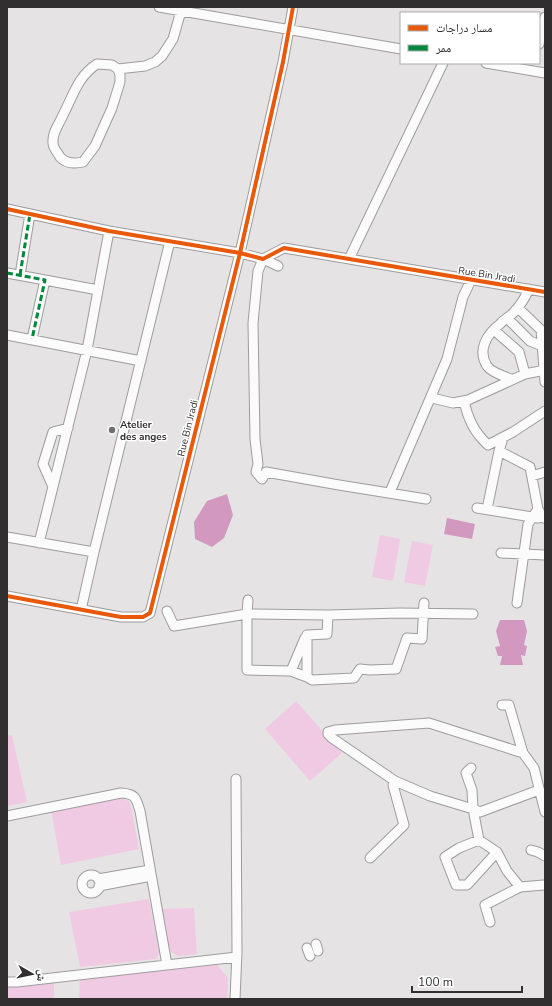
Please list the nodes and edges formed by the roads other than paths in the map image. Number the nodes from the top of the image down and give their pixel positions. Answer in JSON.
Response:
{"nodes":[{"id":1,"x":159,"y":7,"type":"edge"},
{"id":2,"x":293,"y":7,"type":"edge"},
{"id":3,"x":181,"y":11,"type":"junction"},
{"id":4,"x":545,"y":17,"type":"edge"},
{"id":5,"x":289,"y":29,"type":"junction"},
{"id":6,"x":540,"y":40,"type":"edge"},
{"id":7,"x":400,"y":49,"type":"edge"},
{"id":8,"x":443,"y":64,"type":"edge"},
{"id":9,"x":498,"y":64,"type":"edge"},
{"id":10,"x":534,"y":67,"type":"edge"},
{"id":11,"x":118,"y":69,"type":"junction"},
{"id":12,"x":545,"y":73,"type":"edge"},
{"id":13,"x":7,"y":209,"type":"edge"},
{"id":14,"x":30,"y":214,"type":"junction"},
{"id":15,"x":109,"y":231,"type":"junction"},
{"id":16,"x":170,"y":241,"type":"junction"},
{"id":17,"x":240,"y":253,"type":"junction"},
{"id":18,"x":263,"y":259,"type":"junction"},
{"id":19,"x":349,"y":259,"type":"junction"},
{"id":20,"x":278,"y":266,"type":"dead end"},
{"id":21,"x":7,"y":273,"type":"edge"},
{"id":22,"x":20,"y":275,"type":"junction"},
{"id":23,"x":44,"y":280,"type":"junction"},
{"id":24,"x":471,"y":280,"type":"junction"},
{"id":25,"x":529,"y":289,"type":"junction"},
{"id":26,"x":98,"y":290,"type":"junction"},
{"id":27,"x":545,"y":292,"type":"edge"},
{"id":28,"x":518,"y":308,"type":"junction"},
{"id":29,"x":507,"y":318,"type":"junction"},
{"id":30,"x":494,"y":330,"type":"junction"},
{"id":31,"x":7,"y":335,"type":"edge"},
{"id":32,"x":32,"y":340,"type":"junction"},
{"id":33,"x":542,"y":346,"type":"junction"},
{"id":34,"x":87,"y":350,"type":"junction"},
{"id":35,"x":141,"y":361,"type":"junction"},
{"id":36,"x":544,"y":370,"type":"edge"},
{"id":37,"x":525,"y":374,"type":"junction"},
{"id":38,"x":511,"y":379,"type":"junction"},
{"id":39,"x":545,"y":382,"type":"edge"},
{"id":40,"x":432,"y":398,"type":"junction"},
{"id":41,"x":464,"y":401,"type":"junction"},
{"id":42,"x":545,"y":411,"type":"edge"},
{"id":43,"x":68,"y":428,"type":"junction"},
{"id":44,"x":503,"y":438,"type":"junction"},
{"id":45,"x":499,"y":451,"type":"junction"},
{"id":46,"x":545,"y":472,"type":"edge"},
{"id":47,"x":532,"y":476,"type":"junction"},
{"id":48,"x":53,"y":487,"type":"junction"},
{"id":49,"x":390,"y":492,"type":"junction"},
{"id":50,"x":426,"y":499,"type":"dead end"},
{"id":51,"x":477,"y":508,"type":"dead end"},
{"id":52,"x":487,"y":509,"type":"junction"},
{"id":53,"x":535,"y":513,"type":"junction"},
{"id":54,"x":544,"y":518,"type":"edge"},
{"id":55,"x":7,"y":537,"type":"edge"},
{"id":56,"x":39,"y":543,"type":"junction"},
{"id":57,"x":94,"y":552,"type":"junction"},
{"id":58,"x":501,"y":554,"type":"dead end"},
{"id":59,"x":524,"y":555,"type":"junction"},
{"id":60,"x":545,"y":555,"type":"edge"},
{"id":61,"x":7,"y":596,"type":"edge"},
{"id":62,"x":248,"y":600,"type":"dead end"},
{"id":63,"x":424,"y":603,"type":"dead end"},
{"id":64,"x":517,"y":603,"type":"dead end"},
{"id":65,"x":82,"y":610,"type":"junction"},
{"id":66,"x":166,"y":611,"type":"dead end"},
{"id":67,"x":423,"y":613,"type":"junction"},
{"id":68,"x":247,"y":614,"type":"junction"},
{"id":69,"x":473,"y":614,"type":"dead end"},
{"id":70,"x":328,"y":615,"type":"junction"},
{"id":71,"x":306,"y":635,"type":"junction"},
{"id":72,"x":291,"y":670,"type":"junction"},
{"id":73,"x":307,"y":677,"type":"junction"},
{"id":74,"x":502,"y":706,"type":"dead end"},
{"id":75,"x":523,"y":753,"type":"junction"},
{"id":76,"x":472,"y":768,"type":"dead end"},
{"id":77,"x":236,"y":778,"type":"dead end"},
{"id":78,"x":395,"y":782,"type":"junction"},
{"id":79,"x":539,"y":790,"type":"junction"},
{"id":80,"x":473,"y":809,"type":"junction"},
{"id":81,"x":545,"y":812,"type":"edge"},
{"id":82,"x":7,"y":816,"type":"edge"},
{"id":83,"x":480,"y":840,"type":"junction"},
{"id":84,"x":531,"y":850,"type":"dead end"},
{"id":85,"x":496,"y":852,"type":"junction"},
{"id":86,"x":545,"y":856,"type":"edge"},
{"id":87,"x":370,"y":858,"type":"dead end"},
{"id":88,"x":151,"y":873,"type":"junction"},
{"id":89,"x":99,"y":883,"type":"dead end"},
{"id":90,"x":545,"y":886,"type":"edge"},
{"id":91,"x":520,"y":887,"type":"junction"},
{"id":92,"x":490,"y":922,"type":"dead end"},
{"id":93,"x":237,"y":957,"type":"junction"},
{"id":94,"x":167,"y":966,"type":"junction"},
{"id":95,"x":7,"y":982,"type":"edge"},
{"id":96,"x":235,"y":999,"type":"edge"}],
"edges":[{"from":1,"to":3,"type":"street"},
{"from":2,"to":5,"type":"street","name":"Rue Bin Jradi"},
{"from":3,"to":5,"type":"street"},
{"from":3,"to":11,"type":"street"},
{"from":4,"to":6,"type":"street"},
{"from":5,"to":7,"type":"street"},
{"from":5,"to":17,"type":"street","name":"Rue Bin Jradi"},
{"from":8,"to":19,"type":"street"},
{"from":9,"to":10,"type":"street"},
{"from":10,"to":12,"type":"street"},
{"from":11,"to":11,"type":"street"},
{"from":13,"to":14,"type":"street"},
{"from":14,"to":15,"type":"street"},
{"from":14,"to":22,"type":"street"},
{"from":15,"to":16,"type":"street"},
{"from":15,"to":26,"type":"street"},
{"from":16,"to":17,"type":"street"},
{"from":16,"to":35,"type":"street"},
{"from":17,"to":18,"type":"street"},
{"from":17,"to":65,"type":"street","name":"Rue Bin Jradi"},
{"from":18,"to":19,"type":"street","name":"Rue Bin Jradi"},
{"from":18,"to":20,"type":"street"},
{"from":18,"to":49,"type":"street"},
{"from":19,"to":24,"type":"street","name":"Rue Bin Jradi"},
{"from":21,"to":22,"type":"street"},
{"from":22,"to":23,"type":"street"},
{"from":23,"to":26,"type":"street"},
{"from":23,"to":32,"type":"street"},
{"from":24,"to":25,"type":"street","name":"Rue Bin Jradi"},
{"from":24,"to":40,"type":"street"},
{"from":25,"to":27,"type":"street","name":"Rue Bin Jradi"},
{"from":25,"to":28,"type":"street"},
{"from":26,"to":34,"type":"street"},
{"from":28,"to":29,"type":"street"},
{"from":28,"to":33,"type":"street"},
{"from":29,"to":30,"type":"street"},
{"from":29,"to":33,"type":"street"},
{"from":30,"to":37,"type":"street"},
{"from":30,"to":38,"type":"street"},
{"from":31,"to":32,"type":"street"},
{"from":32,"to":34,"type":"street"},
{"from":33,"to":36,"type":"street"},
{"from":34,"to":35,"type":"street"},
{"from":34,"to":43,"type":"street"},
{"from":35,"to":57,"type":"street"},
{"from":36,"to":37,"type":"street"},
{"from":36,"to":39,"type":"street"},
{"from":37,"to":38,"type":"street"},
{"from":38,"to":41,"type":"street"},
{"from":40,"to":41,"type":"street"},
{"from":40,"to":49,"type":"street"},
{"from":41,"to":44,"type":"street"},
{"from":42,"to":44,"type":"street"},
{"from":43,"to":48,"type":"street"},
{"from":43,"to":48,"type":"street"},
{"from":44,"to":45,"type":"street"},
{"from":45,"to":47,"type":"street"},
{"from":45,"to":52,"type":"street"},
{"from":46,"to":47,"type":"street"},
{"from":47,"to":53,"type":"street"},
{"from":48,"to":56,"type":"street"},
{"from":49,"to":50,"type":"street"},
{"from":51,"to":52,"type":"street"},
{"from":52,"to":53,"type":"street"},
{"from":53,"to":54,"type":"street"},
{"from":53,"to":59,"type":"street"},
{"from":55,"to":56,"type":"street"},
{"from":56,"to":57,"type":"street"},
{"from":57,"to":65,"type":"street"},
{"from":58,"to":59,"type":"street"},
{"from":59,"to":60,"type":"street"},
{"from":59,"to":64,"type":"street"},
{"from":61,"to":65,"type":"street"},
{"from":62,"to":68,"type":"street"},
{"from":63,"to":67,"type":"street"},
{"from":66,"to":68,"type":"street"},
{"from":67,"to":69,"type":"street"},
{"from":67,"to":70,"type":"street"},
{"from":67,"to":73,"type":"street"},
{"from":68,"to":70,"type":"street"},
{"from":68,"to":72,"type":"street"},
{"from":70,"to":71,"type":"street"},
{"from":71,"to":72,"type":"street"},
{"from":71,"to":73,"type":"street"},
{"from":72,"to":73,"type":"street"},
{"from":74,"to":75,"type":"street"},
{"from":75,"to":78,"type":"street"},
{"from":75,"to":79,"type":"street"},
{"from":76,"to":80,"type":"street"},
{"from":77,"to":93,"type":"street"},
{"from":78,"to":80,"type":"street"},
{"from":78,"to":87,"type":"street"},
{"from":79,"to":80,"type":"street"},
{"from":79,"to":81,"type":"street"},
{"from":80,"to":83,"type":"street"},
{"from":82,"to":88,"type":"street"},
{"from":83,"to":85,"type":"street"},
{"from":83,"to":85,"type":"street"},
{"from":84,"to":86,"type":"street"},
{"from":85,"to":91,"type":"street"},
{"from":88,"to":89,"type":"street"},
{"from":88,"to":94,"type":"street"},
{"from":90,"to":91,"type":"street"},
{"from":91,"to":92,"type":"street"},
{"from":93,"to":94,"type":"street"},
{"from":93,"to":96,"type":"street"},
{"from":94,"to":95,"type":"street"}]}
